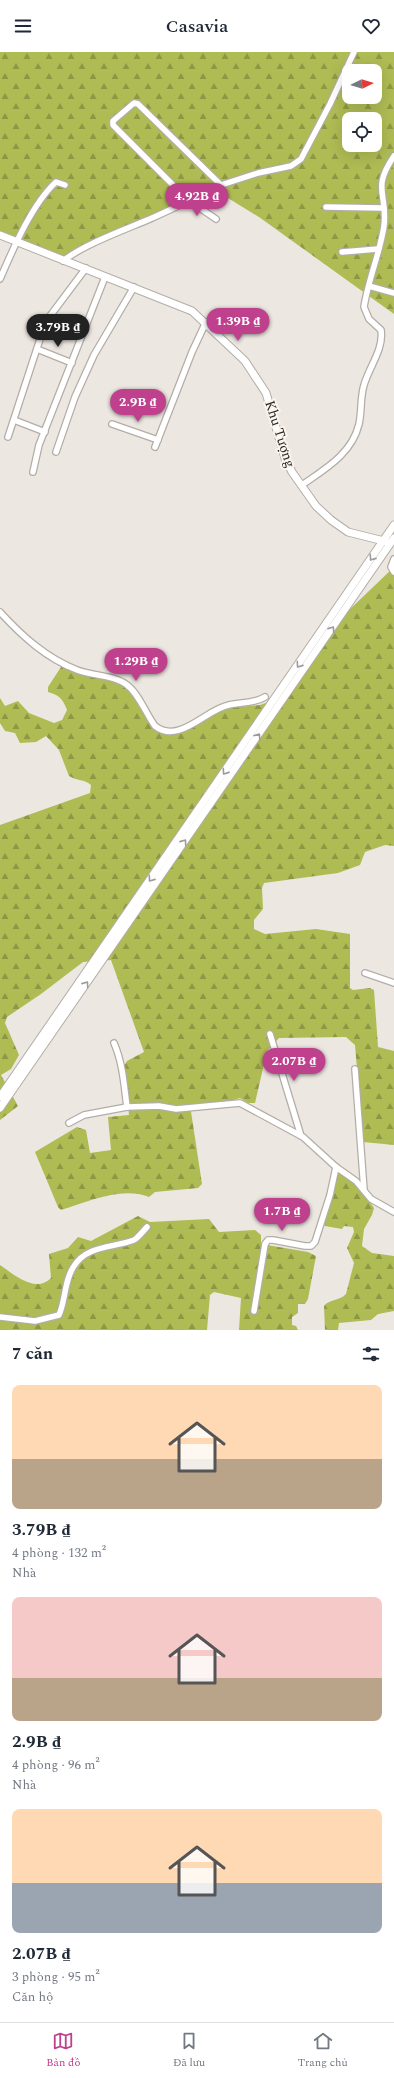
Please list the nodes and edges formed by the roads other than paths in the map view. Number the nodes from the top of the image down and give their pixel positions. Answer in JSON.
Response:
{"nodes":[{"id":1,"x":354,"y":52,"type":"edge"},
{"id":2,"x":394,"y":156,"type":"edge"},
{"id":3,"x":65,"y":185,"type":"dead end"},
{"id":4,"x":221,"y":185,"type":"junction"},
{"id":5,"x":188,"y":200,"type":"junction"},
{"id":6,"x":326,"y":207,"type":"dead end"},
{"id":7,"x":383,"y":208,"type":"junction"},
{"id":8,"x":216,"y":219,"type":"dead end"},
{"id":9,"x":0,"y":235,"type":"edge"},
{"id":10,"x":16,"y":241,"type":"junction"},
{"id":11,"x":378,"y":249,"type":"junction"},
{"id":12,"x":342,"y":252,"type":"dead end"},
{"id":13,"x":63,"y":261,"type":"junction"},
{"id":14,"x":86,"y":268,"type":"junction"},
{"id":15,"x":106,"y":277,"type":"junction"},
{"id":16,"x":0,"y":279,"type":"edge"},
{"id":17,"x":369,"y":286,"type":"junction"},
{"id":18,"x":134,"y":287,"type":"junction"},
{"id":19,"x":394,"y":293,"type":"edge"},
{"id":20,"x":206,"y":322,"type":"junction"},
{"id":21,"x":37,"y":349,"type":"junction"},
{"id":22,"x":72,"y":363,"type":"junction"},
{"id":23,"x":14,"y":420,"type":"junction"},
{"id":24,"x":112,"y":424,"type":"dead end"},
{"id":25,"x":45,"y":432,"type":"junction"},
{"id":26,"x":8,"y":437,"type":"dead end"},
{"id":27,"x":158,"y":440,"type":"junction"},
{"id":28,"x":155,"y":447,"type":"dead end"},
{"id":29,"x":56,"y":452,"type":"dead end"},
{"id":30,"x":33,"y":472,"type":"dead end"},
{"id":31,"x":302,"y":485,"type":"junction"},
{"id":32,"x":394,"y":525,"type":"edge"},
{"id":33,"x":391,"y":541,"type":"edge"},
{"id":34,"x":394,"y":559,"type":"edge"},
{"id":35,"x":394,"y":572,"type":"edge"},
{"id":36,"x":0,"y":612,"type":"edge"},
{"id":37,"x":265,"y":697,"type":"dead end"},
{"id":38,"x":365,"y":973,"type":"dead end"},
{"id":39,"x":394,"y":983,"type":"edge"},
{"id":40,"x":270,"y":1034,"type":"dead end"},
{"id":41,"x":114,"y":1043,"type":"dead end"},
{"id":42,"x":355,"y":1069,"type":"dead end"},
{"id":43,"x":0,"y":1097,"type":"edge"},
{"id":44,"x":127,"y":1107,"type":"junction"},
{"id":45,"x":0,"y":1108,"type":"edge"},
{"id":46,"x":69,"y":1123,"type":"dead end"},
{"id":47,"x":301,"y":1136,"type":"junction"},
{"id":48,"x":336,"y":1168,"type":"junction"},
{"id":49,"x":364,"y":1191,"type":"junction"},
{"id":50,"x":394,"y":1212,"type":"edge"},
{"id":51,"x":147,"y":1227,"type":"dead end"},
{"id":52,"x":254,"y":1311,"type":"dead end"},
{"id":53,"x":0,"y":1317,"type":"edge"}],
"edges":[{"from":1,"to":4,"type":"street"},
{"from":2,"to":7,"type":"street"},
{"from":3,"to":10,"type":"street"},
{"from":4,"to":5,"type":"street"},
{"from":4,"to":5,"type":"street"},
{"from":5,"to":8,"type":"street"},
{"from":5,"to":13,"type":"street"},
{"from":6,"to":7,"type":"street"},
{"from":7,"to":11,"type":"street"},
{"from":9,"to":10,"type":"main road","name":"Khu Tượng"},
{"from":10,"to":13,"type":"main road","name":"Khu Tượng"},
{"from":10,"to":16,"type":"street"},
{"from":11,"to":12,"type":"street"},
{"from":11,"to":17,"type":"street"},
{"from":13,"to":14,"type":"main road","name":"Khu Tượng"},
{"from":14,"to":15,"type":"main road","name":"Khu Tượng"},
{"from":14,"to":21,"type":"street"},
{"from":15,"to":18,"type":"main road","name":"Khu Tượng"},
{"from":15,"to":22,"type":"street"},
{"from":17,"to":19,"type":"street"},
{"from":17,"to":31,"type":"street"},
{"from":18,"to":20,"type":"main road","name":"Khu Tượng"},
{"from":18,"to":29,"type":"street"},
{"from":20,"to":27,"type":"street"},
{"from":20,"to":31,"type":"main road","name":"Khu Tượng"},
{"from":21,"to":22,"type":"street"},
{"from":21,"to":23,"type":"street"},
{"from":22,"to":25,"type":"street"},
{"from":23,"to":25,"type":"street"},
{"from":23,"to":26,"type":"street"},
{"from":24,"to":27,"type":"street"},
{"from":25,"to":30,"type":"street"},
{"from":27,"to":28,"type":"street"},
{"from":31,"to":33,"type":"main road","name":"Khu Tượng"},
{"from":32,"to":33,"type":"main road"},
{"from":33,"to":43,"type":"main road","one_way":true},
{"from":45,"to":33,"type":"main road","one_way":true},
{"from":34,"to":35,"type":"street"},
{"from":36,"to":37,"type":"street"},
{"from":38,"to":39,"type":"street"},
{"from":40,"to":47,"type":"street"},
{"from":41,"to":44,"type":"street"},
{"from":42,"to":49,"type":"street"},
{"from":44,"to":46,"type":"street"},
{"from":44,"to":47,"type":"street"},
{"from":47,"to":48,"type":"street"},
{"from":48,"to":49,"type":"street"},
{"from":48,"to":52,"type":"street"},
{"from":49,"to":50,"type":"street"},
{"from":51,"to":53,"type":"street"}]}
